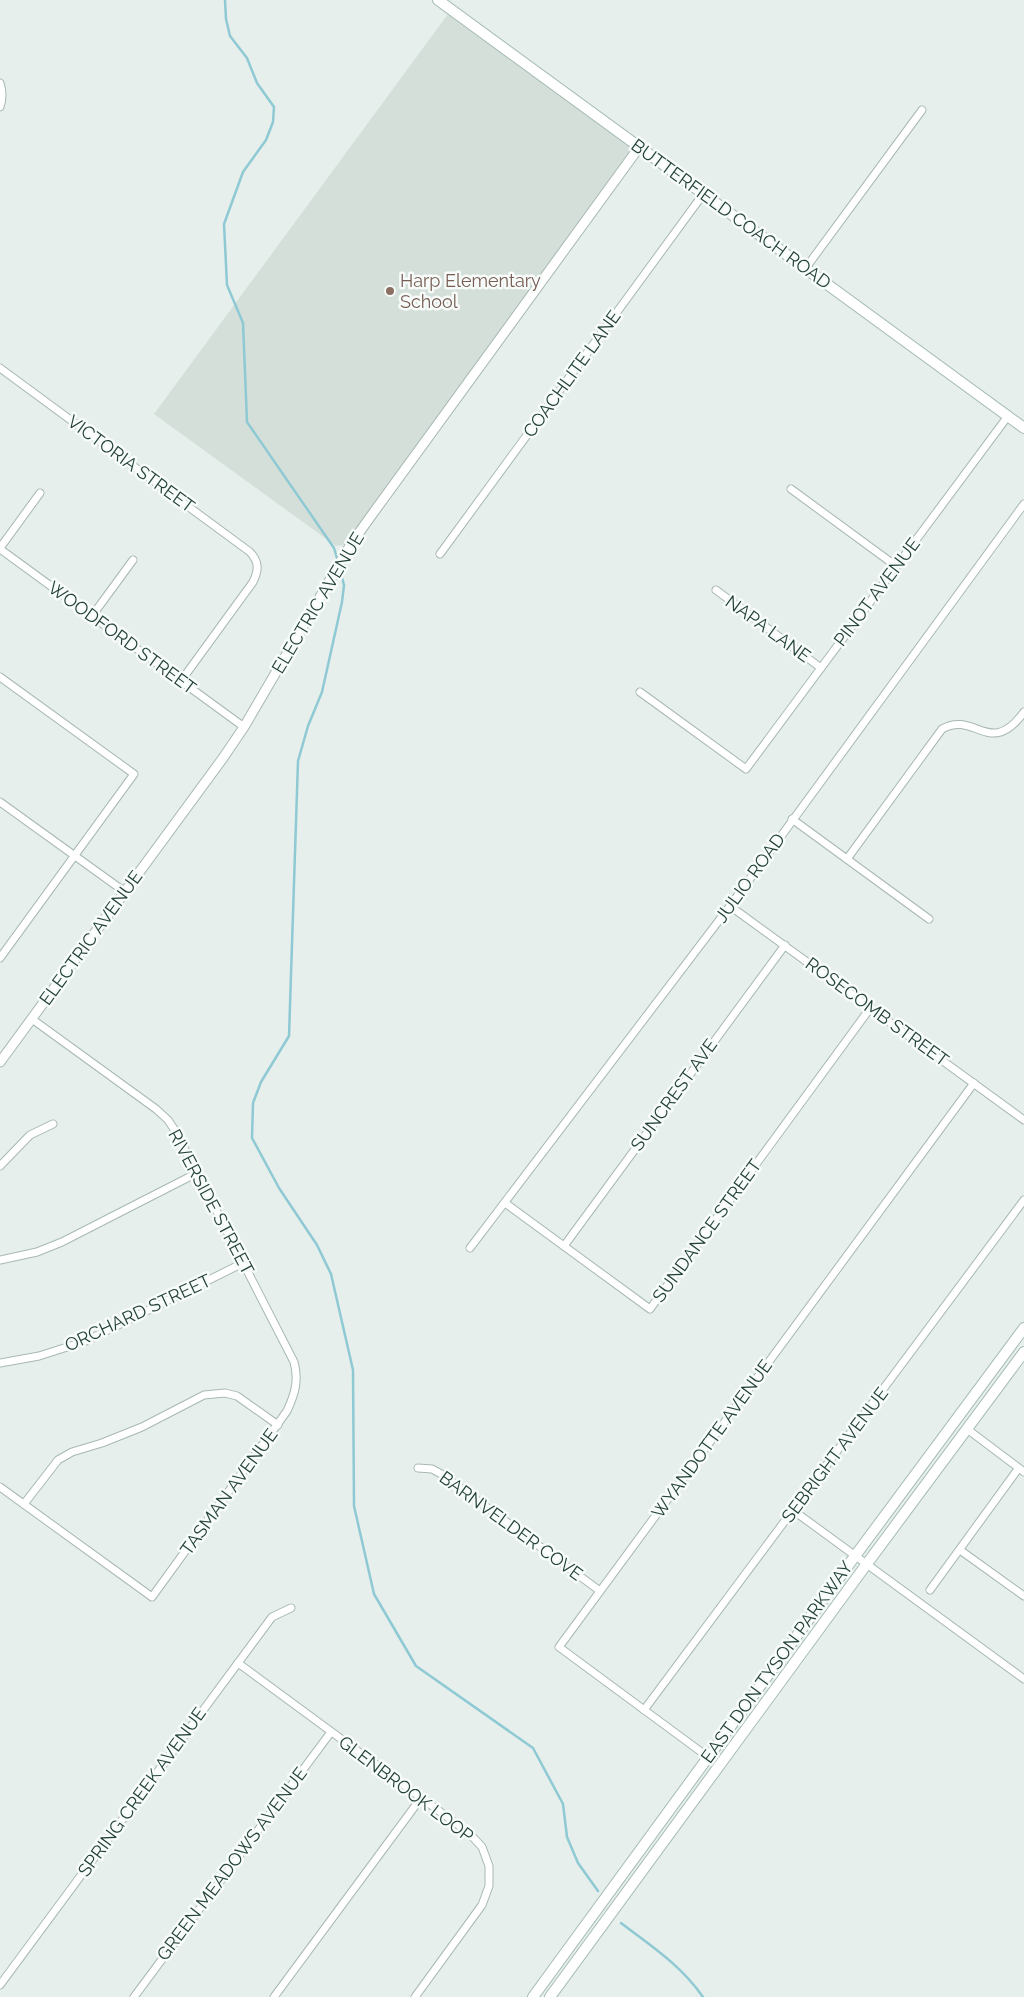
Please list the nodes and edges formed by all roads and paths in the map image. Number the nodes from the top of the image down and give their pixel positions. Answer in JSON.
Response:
{"nodes":[{"id":1,"x":438,"y":0,"type":"edge"},
{"id":2,"x":0,"y":83,"type":"edge"},
{"id":3,"x":0,"y":107,"type":"edge"},
{"id":4,"x":922,"y":110,"type":"dead end"},
{"id":5,"x":640,"y":146,"type":"junction"},
{"id":6,"x":704,"y":193,"type":"junction"},
{"id":7,"x":805,"y":269,"type":"junction"},
{"id":8,"x":0,"y":368,"type":"edge"},
{"id":9,"x":1008,"y":416,"type":"junction"},
{"id":10,"x":1024,"y":428,"type":"edge"},
{"id":11,"x":791,"y":489,"type":"dead end"},
{"id":12,"x":40,"y":493,"type":"dead end"},
{"id":13,"x":1024,"y":504,"type":"edge"},
{"id":14,"x":0,"y":548,"type":"edge"},
{"id":15,"x":440,"y":554,"type":"dead end"},
{"id":16,"x":133,"y":560,"type":"dead end"},
{"id":17,"x":896,"y":566,"type":"junction"},
{"id":18,"x":716,"y":590,"type":"dead end"},
{"id":19,"x":92,"y":616,"type":"junction"},
{"id":20,"x":821,"y":668,"type":"junction"},
{"id":21,"x":0,"y":677,"type":"edge"},
{"id":22,"x":180,"y":681,"type":"junction"},
{"id":23,"x":640,"y":692,"type":"dead end"},
{"id":24,"x":1024,"y":712,"type":"edge"},
{"id":25,"x":244,"y":727,"type":"junction"},
{"id":26,"x":0,"y":802,"type":"edge"},
{"id":27,"x":792,"y":819,"type":"junction"},
{"id":28,"x":74,"y":856,"type":"junction"},
{"id":29,"x":847,"y":859,"type":"junction"},
{"id":30,"x":125,"y":892,"type":"junction"},
{"id":31,"x":730,"y":906,"type":"junction"},
{"id":32,"x":929,"y":919,"type":"dead end"},
{"id":33,"x":785,"y":945,"type":"junction"},
{"id":34,"x":0,"y":958,"type":"edge"},
{"id":35,"x":871,"y":1008,"type":"junction"},
{"id":36,"x":32,"y":1019,"type":"junction"},
{"id":37,"x":0,"y":1062,"type":"edge"},
{"id":38,"x":974,"y":1083,"type":"junction"},
{"id":39,"x":1024,"y":1120,"type":"edge"},
{"id":40,"x":53,"y":1124,"type":"dead end"},
{"id":41,"x":0,"y":1166,"type":"edge"},
{"id":42,"x":197,"y":1172,"type":"junction"},
{"id":43,"x":1024,"y":1200,"type":"edge"},
{"id":44,"x":505,"y":1203,"type":"junction"},
{"id":45,"x":564,"y":1246,"type":"junction"},
{"id":46,"x":470,"y":1248,"type":"dead end"},
{"id":47,"x":0,"y":1260,"type":"edge"},
{"id":48,"x":243,"y":1262,"type":"junction"},
{"id":49,"x":1024,"y":1328,"type":"edge"},
{"id":50,"x":1024,"y":1352,"type":"edge"},
{"id":51,"x":0,"y":1362,"type":"edge"},
{"id":52,"x":297,"y":1383,"type":"joint"},
{"id":53,"x":278,"y":1425,"type":"junction"},
{"id":54,"x":967,"y":1429,"type":"junction"},
{"id":55,"x":418,"y":1468,"type":"dead end"},
{"id":56,"x":1021,"y":1470,"type":"edge"},
{"id":57,"x":0,"y":1487,"type":"edge"},
{"id":58,"x":24,"y":1504,"type":"junction"},
{"id":59,"x":794,"y":1511,"type":"junction"},
{"id":60,"x":960,"y":1550,"type":"junction"},
{"id":61,"x":855,"y":1556,"type":"junction"},
{"id":62,"x":866,"y":1565,"type":"junction"},
{"id":63,"x":930,"y":1590,"type":"dead end"},
{"id":64,"x":600,"y":1592,"type":"junction"},
{"id":65,"x":1024,"y":1596,"type":"edge"},
{"id":66,"x":291,"y":1608,"type":"dead end"},
{"id":67,"x":238,"y":1664,"type":"junction"},
{"id":68,"x":1024,"y":1679,"type":"edge"},
{"id":69,"x":644,"y":1710,"type":"junction"},
{"id":70,"x":331,"y":1732,"type":"junction"},
{"id":71,"x":708,"y":1757,"type":"junction"},
{"id":72,"x":421,"y":1798,"type":"junction"},
{"id":73,"x":0,"y":1985,"type":"edge"},
{"id":74,"x":134,"y":1997,"type":"edge"},
{"id":75,"x":274,"y":1997,"type":"edge"},
{"id":76,"x":415,"y":1997,"type":"edge"},
{"id":77,"x":533,"y":1997,"type":"edge"},
{"id":78,"x":550,"y":1997,"type":"edge"}],
"edges":[{"from":1,"to":5,"type":"main road","name":"BUTTERFIELD COACH ROAD"},
{"from":2,"to":3,"type":"street"},
{"from":4,"to":7,"type":"street"},
{"from":5,"to":6,"type":"main road","name":"BUTTERFIELD COACH ROAD"},
{"from":5,"to":25,"type":"street","name":"ELECTRIC AVENUE"},
{"from":6,"to":7,"type":"main road","name":"BUTTERFIELD COACH ROAD"},
{"from":6,"to":15,"type":"street","name":"COACHLITE LANE"},
{"from":7,"to":9,"type":"main road","name":"BUTTERFIELD COACH ROAD"},
{"from":8,"to":22,"type":"street","name":"VICTORIA STREET"},
{"from":9,"to":10,"type":"main road","name":"BUTTERFIELD COACH ROAD"},
{"from":9,"to":17,"type":"street","name":"PINOT AVENUE"},
{"from":11,"to":17,"type":"street"},
{"from":12,"to":14,"type":"street"},
{"from":13,"to":27,"type":"street","name":"JULIO ROAD"},
{"from":14,"to":19,"type":"street","name":"WOODFORD STREET"},
{"from":16,"to":19,"type":"street"},
{"from":17,"to":20,"type":"street","name":"PINOT AVENUE"},
{"from":18,"to":20,"type":"street","name":"NAPA LANE"},
{"from":19,"to":22,"type":"street","name":"WOODFORD STREET"},
{"from":20,"to":23,"type":"street","name":"PINOT AVENUE"},
{"from":21,"to":28,"type":"street"},
{"from":22,"to":25,"type":"street","name":"WOODFORD STREET"},
{"from":24,"to":29,"type":"street"},
{"from":25,"to":30,"type":"street","name":"ELECTRIC AVENUE"},
{"from":26,"to":28,"type":"street"},
{"from":27,"to":29,"type":"street"},
{"from":27,"to":31,"type":"street","name":"JULIO ROAD"},
{"from":28,"to":30,"type":"street"},
{"from":28,"to":34,"type":"street"},
{"from":29,"to":32,"type":"street"},
{"from":30,"to":36,"type":"street","name":"ELECTRIC AVENUE"},
{"from":31,"to":33,"type":"street","name":"ROSECOMB STREET"},
{"from":31,"to":44,"type":"street","name":"JULIO ROAD"},
{"from":33,"to":35,"type":"street","name":"ROSECOMB STREET"},
{"from":33,"to":45,"type":"street","name":"SUNCREST AVE"},
{"from":35,"to":38,"type":"street","name":"ROSECOMB STREET"},
{"from":35,"to":45,"type":"street","name":"SUNDANCE STREET"},
{"from":36,"to":37,"type":"street","name":"ELECTRIC AVENUE"},
{"from":36,"to":42,"type":"street","name":"RIVERSIDE STREET"},
{"from":38,"to":39,"type":"street","name":"ROSECOMB STREET"},
{"from":38,"to":64,"type":"street","name":"WYANDOTTE AVENUE"},
{"from":40,"to":41,"type":"street"},
{"from":42,"to":47,"type":"street"},
{"from":42,"to":48,"type":"street","name":"RIVERSIDE STREET"},
{"from":43,"to":59,"type":"street","name":"SEBRIGHT AVENUE"},
{"from":44,"to":45,"type":"street","name":"SUNDANCE STREET"},
{"from":44,"to":46,"type":"street","name":"JULIO ROAD"},
{"from":48,"to":51,"type":"street","name":"ORCHARD STREET"},
{"from":48,"to":52,"type":"street","name":"RIVERSIDE STREET"},
{"from":49,"to":61,"type":"main road","name":"EAST DON TYSON PARKWAY"},
{"from":50,"to":54,"type":"main road","name":"EAST DON TYSON PARKWAY"},
{"from":52,"to":53,"type":"street","name":"TASMAN AVENUE"},
{"from":53,"to":58,"type":"street"},
{"from":53,"to":58,"type":"street","name":"TASMAN AVENUE"},
{"from":54,"to":56,"type":"street"},
{"from":54,"to":62,"type":"main road","name":"EAST DON TYSON PARKWAY"},
{"from":55,"to":64,"type":"street","name":"BARNVELDER COVE"},
{"from":56,"to":60,"type":"street"},
{"from":57,"to":58,"type":"street"},
{"from":59,"to":61,"type":"street"},
{"from":59,"to":69,"type":"street","name":"SEBRIGHT AVENUE"},
{"from":60,"to":63,"type":"street"},
{"from":60,"to":65,"type":"street"},
{"from":61,"to":62,"type":"street"},
{"from":61,"to":71,"type":"main road","name":"EAST DON TYSON PARKWAY"},
{"from":62,"to":68,"type":"street"},
{"from":62,"to":78,"type":"main road","name":"EAST DON TYSON PARKWAY"},
{"from":64,"to":69,"type":"street","name":"WYANDOTTE AVENUE"},
{"from":66,"to":67,"type":"street","name":"SPRING CREEK AVENUE"},
{"from":67,"to":70,"type":"street","name":"GLENBROOK LOOP"},
{"from":67,"to":73,"type":"street","name":"SPRING CREEK AVENUE"},
{"from":69,"to":71,"type":"street","name":"WYANDOTTE AVENUE"},
{"from":70,"to":72,"type":"street","name":"GLENBROOK LOOP"},
{"from":70,"to":74,"type":"street","name":"GREEN MEADOWS AVENUE"},
{"from":71,"to":77,"type":"main road","name":"EAST DON TYSON PARKWAY"},
{"from":72,"to":75,"type":"street"},
{"from":72,"to":76,"type":"street","name":"GLENBROOK LOOP"}]}
